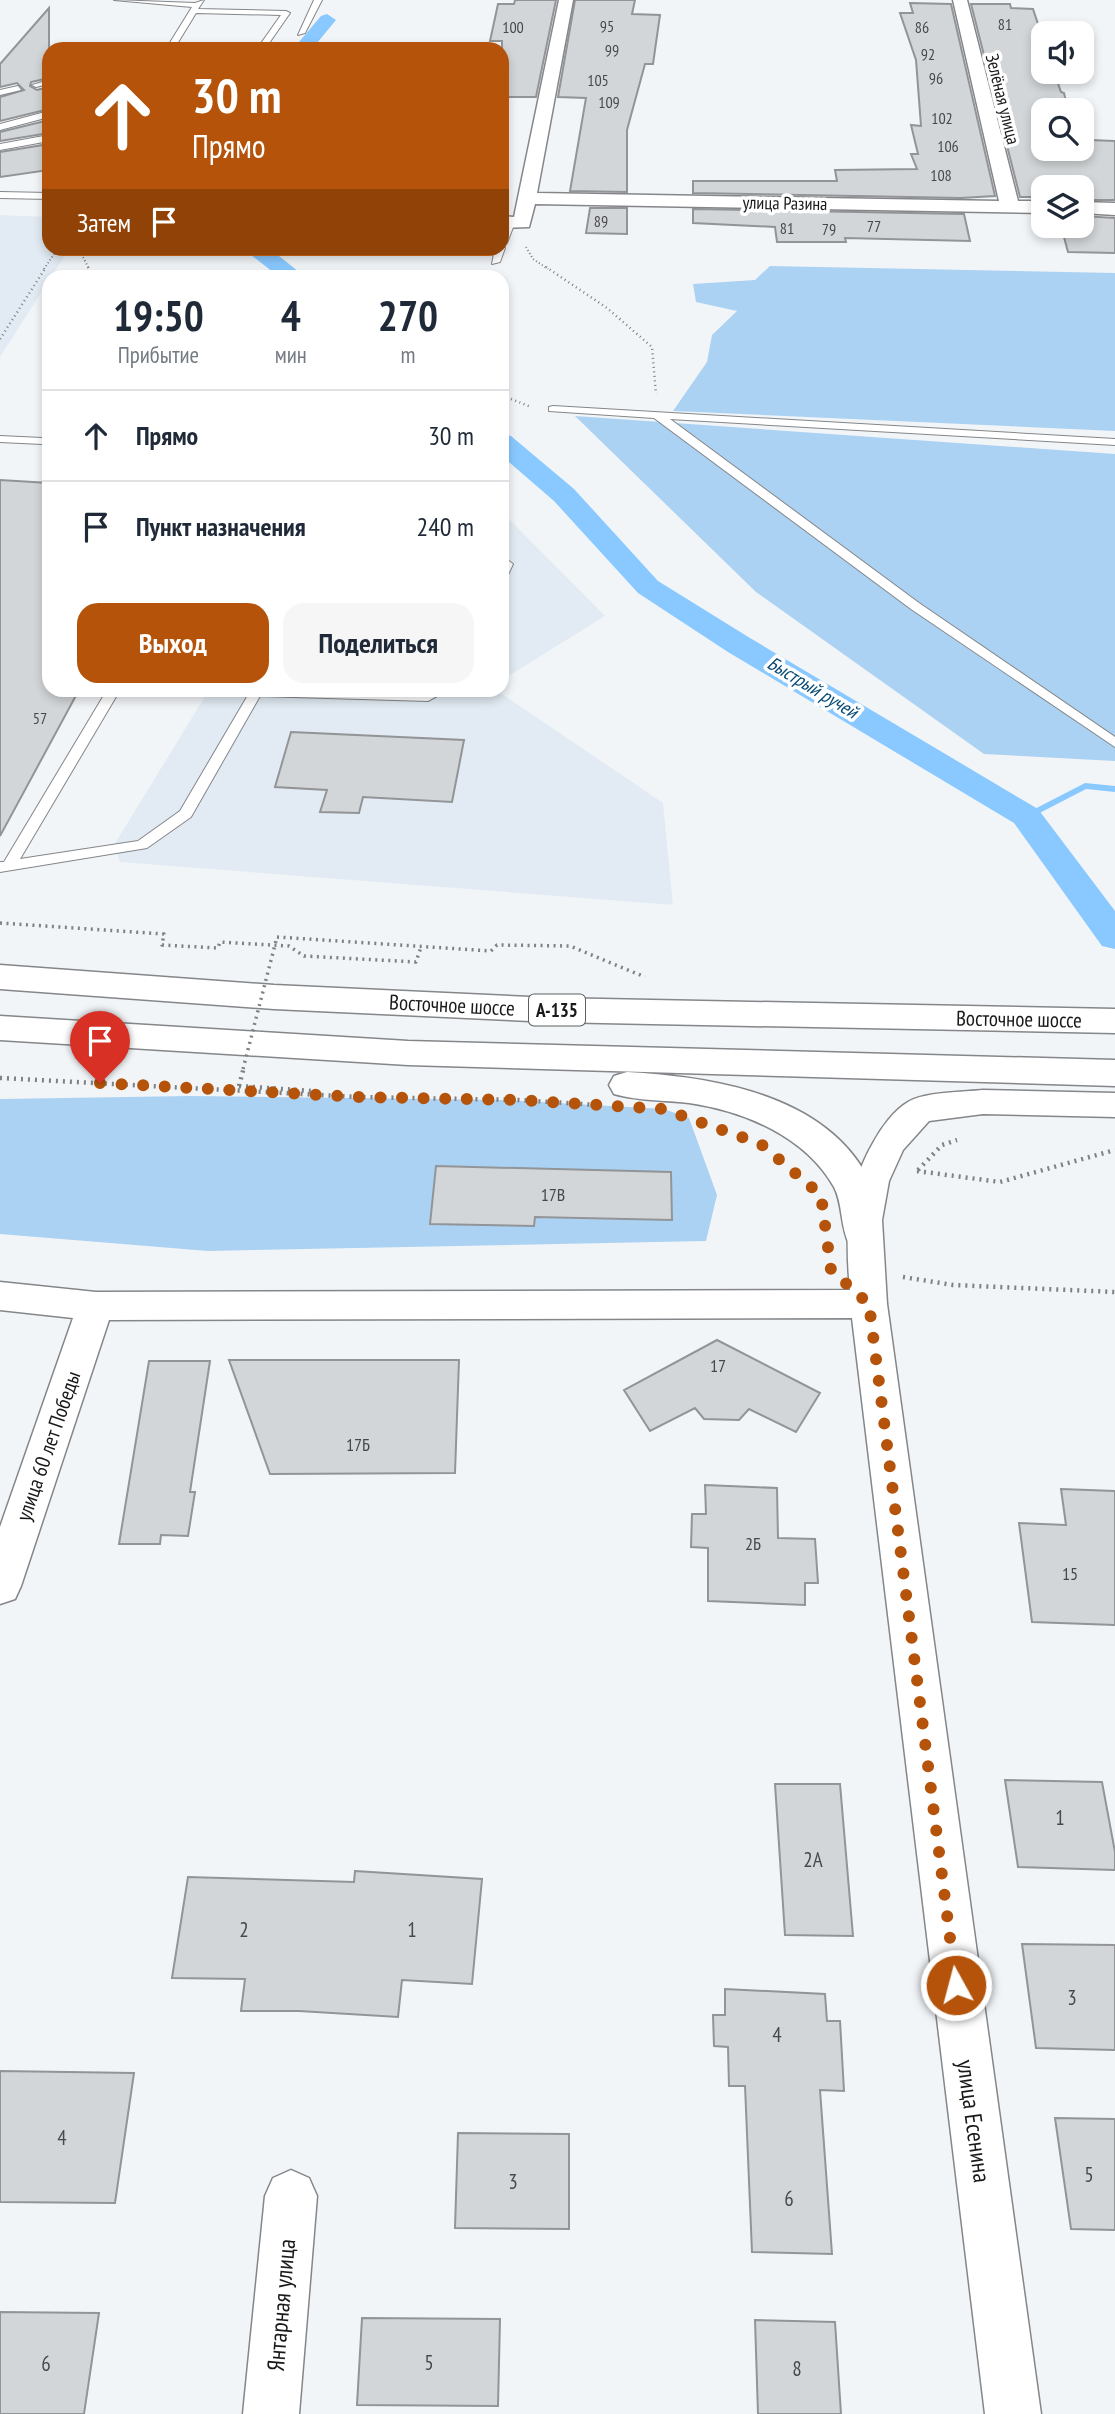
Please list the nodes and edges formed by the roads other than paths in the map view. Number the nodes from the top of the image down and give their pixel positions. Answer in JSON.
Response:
{"nodes":[{"id":1,"x":118,"y":0,"type":"edge"},
{"id":2,"x":318,"y":0,"type":"edge"},
{"id":3,"x":566,"y":0,"type":"edge"},
{"id":4,"x":960,"y":0,"type":"edge"},
{"id":5,"x":197,"y":5,"type":"edge"},
{"id":6,"x":302,"y":33,"type":"dead end"},
{"id":7,"x":174,"y":42,"type":"edge"},
{"id":8,"x":266,"y":42,"type":"edge"},
{"id":9,"x":42,"y":84,"type":"edge"},
{"id":10,"x":36,"y":85,"type":"dead end"},
{"id":11,"x":18,"y":88,"type":"dead end"},
{"id":12,"x":0,"y":93,"type":"edge"},
{"id":13,"x":42,"y":116,"type":"edge"},
{"id":14,"x":0,"y":127,"type":"edge"},
{"id":15,"x":42,"y":139,"type":"edge"},
{"id":16,"x":0,"y":147,"type":"edge"},
{"id":17,"x":0,"y":195,"type":"edge"},
{"id":18,"x":42,"y":196,"type":"edge"},
{"id":19,"x":528,"y":198,"type":"junction"},
{"id":20,"x":1010,"y":207,"type":"junction"},
{"id":21,"x":1031,"y":207,"type":"edge"},
{"id":22,"x":1094,"y":208,"type":"edge"},
{"id":23,"x":1115,"y":209,"type":"edge"},
{"id":24,"x":509,"y":227,"type":"edge"},
{"id":25,"x":497,"y":256,"type":"edge"},
{"id":26,"x":495,"y":262,"type":"dead end"},
{"id":27,"x":553,"y":409,"type":"dead end"},
{"id":28,"x":657,"y":415,"type":"junction"},
{"id":29,"x":0,"y":439,"type":"edge"},
{"id":30,"x":42,"y":441,"type":"dead end"},
{"id":31,"x":1115,"y":442,"type":"edge"},
{"id":32,"x":109,"y":697,"type":"edge"},
{"id":33,"x":254,"y":697,"type":"edge"},
{"id":34,"x":1115,"y":743,"type":"edge"},
{"id":35,"x":4,"y":867,"type":"edge"},
{"id":36,"x":0,"y":978,"type":"edge"},
{"id":37,"x":1115,"y":1021,"type":"edge"},
{"id":38,"x":0,"y":1028,"type":"edge"},
{"id":39,"x":408,"y":1053,"type":"junction"},
{"id":40,"x":1115,"y":1073,"type":"edge"},
{"id":41,"x":1115,"y":1105,"type":"edge"},
{"id":42,"x":863,"y":1233,"type":"junction"},
{"id":43,"x":868,"y":1288,"type":"junction"},
{"id":44,"x":0,"y":1296,"type":"edge"},
{"id":45,"x":96,"y":1306,"type":"junction"},
{"id":46,"x":0,"y":1586,"type":"edge"},
{"id":47,"x":291,"y":2196,"type":"dead end"},
{"id":48,"x":271,"y":2414,"type":"edge"},
{"id":49,"x":1013,"y":2414,"type":"edge"}],
"edges":[{"from":1,"to":5,"type":"lane"},
{"from":2,"to":6,"type":"lane"},
{"from":3,"to":19,"type":"street"},
{"from":4,"to":20,"type":"street","name":"Зелёная улица"},
{"from":5,"to":7,"type":"lane"},
{"from":5,"to":8,"type":"lane"},
{"from":9,"to":10,"type":"lane"},
{"from":11,"to":12,"type":"lane"},
{"from":13,"to":14,"type":"lane"},
{"from":15,"to":16,"type":"lane"},
{"from":17,"to":18,"type":"lane"},
{"from":19,"to":20,"type":"street","name":"улица Разина"},
{"from":19,"to":24,"type":"street"},
{"from":20,"to":21,"type":"street","name":"улица Разина"},
{"from":22,"to":23,"type":"street"},
{"from":25,"to":26,"type":"lane"},
{"from":27,"to":28,"type":"lane"},
{"from":28,"to":31,"type":"lane"},
{"from":28,"to":34,"type":"lane"},
{"from":29,"to":30,"type":"lane"},
{"from":32,"to":35,"type":"lane"},
{"from":33,"to":35,"type":"lane"},
{"from":36,"to":37,"type":"highway","name":"Восточное шоссе","number":"А-135"},
{"from":38,"to":39,"type":"highway","number":"А-135"},
{"from":39,"to":40,"type":"highway","number":"А-135"},
{"from":39,"to":42,"type":"highway"},
{"from":41,"to":42,"type":"street","name":"улица Есенина"},
{"from":42,"to":43,"type":"street","name":"улица Есенина"},
{"from":43,"to":45,"type":"street"},
{"from":43,"to":49,"type":"street","name":"улица Есенина"},
{"from":44,"to":45,"type":"street"},
{"from":45,"to":46,"type":"street","name":"улица 60 лет Победы"},
{"from":47,"to":48,"type":"street","name":"Янтарная улица"}]}
